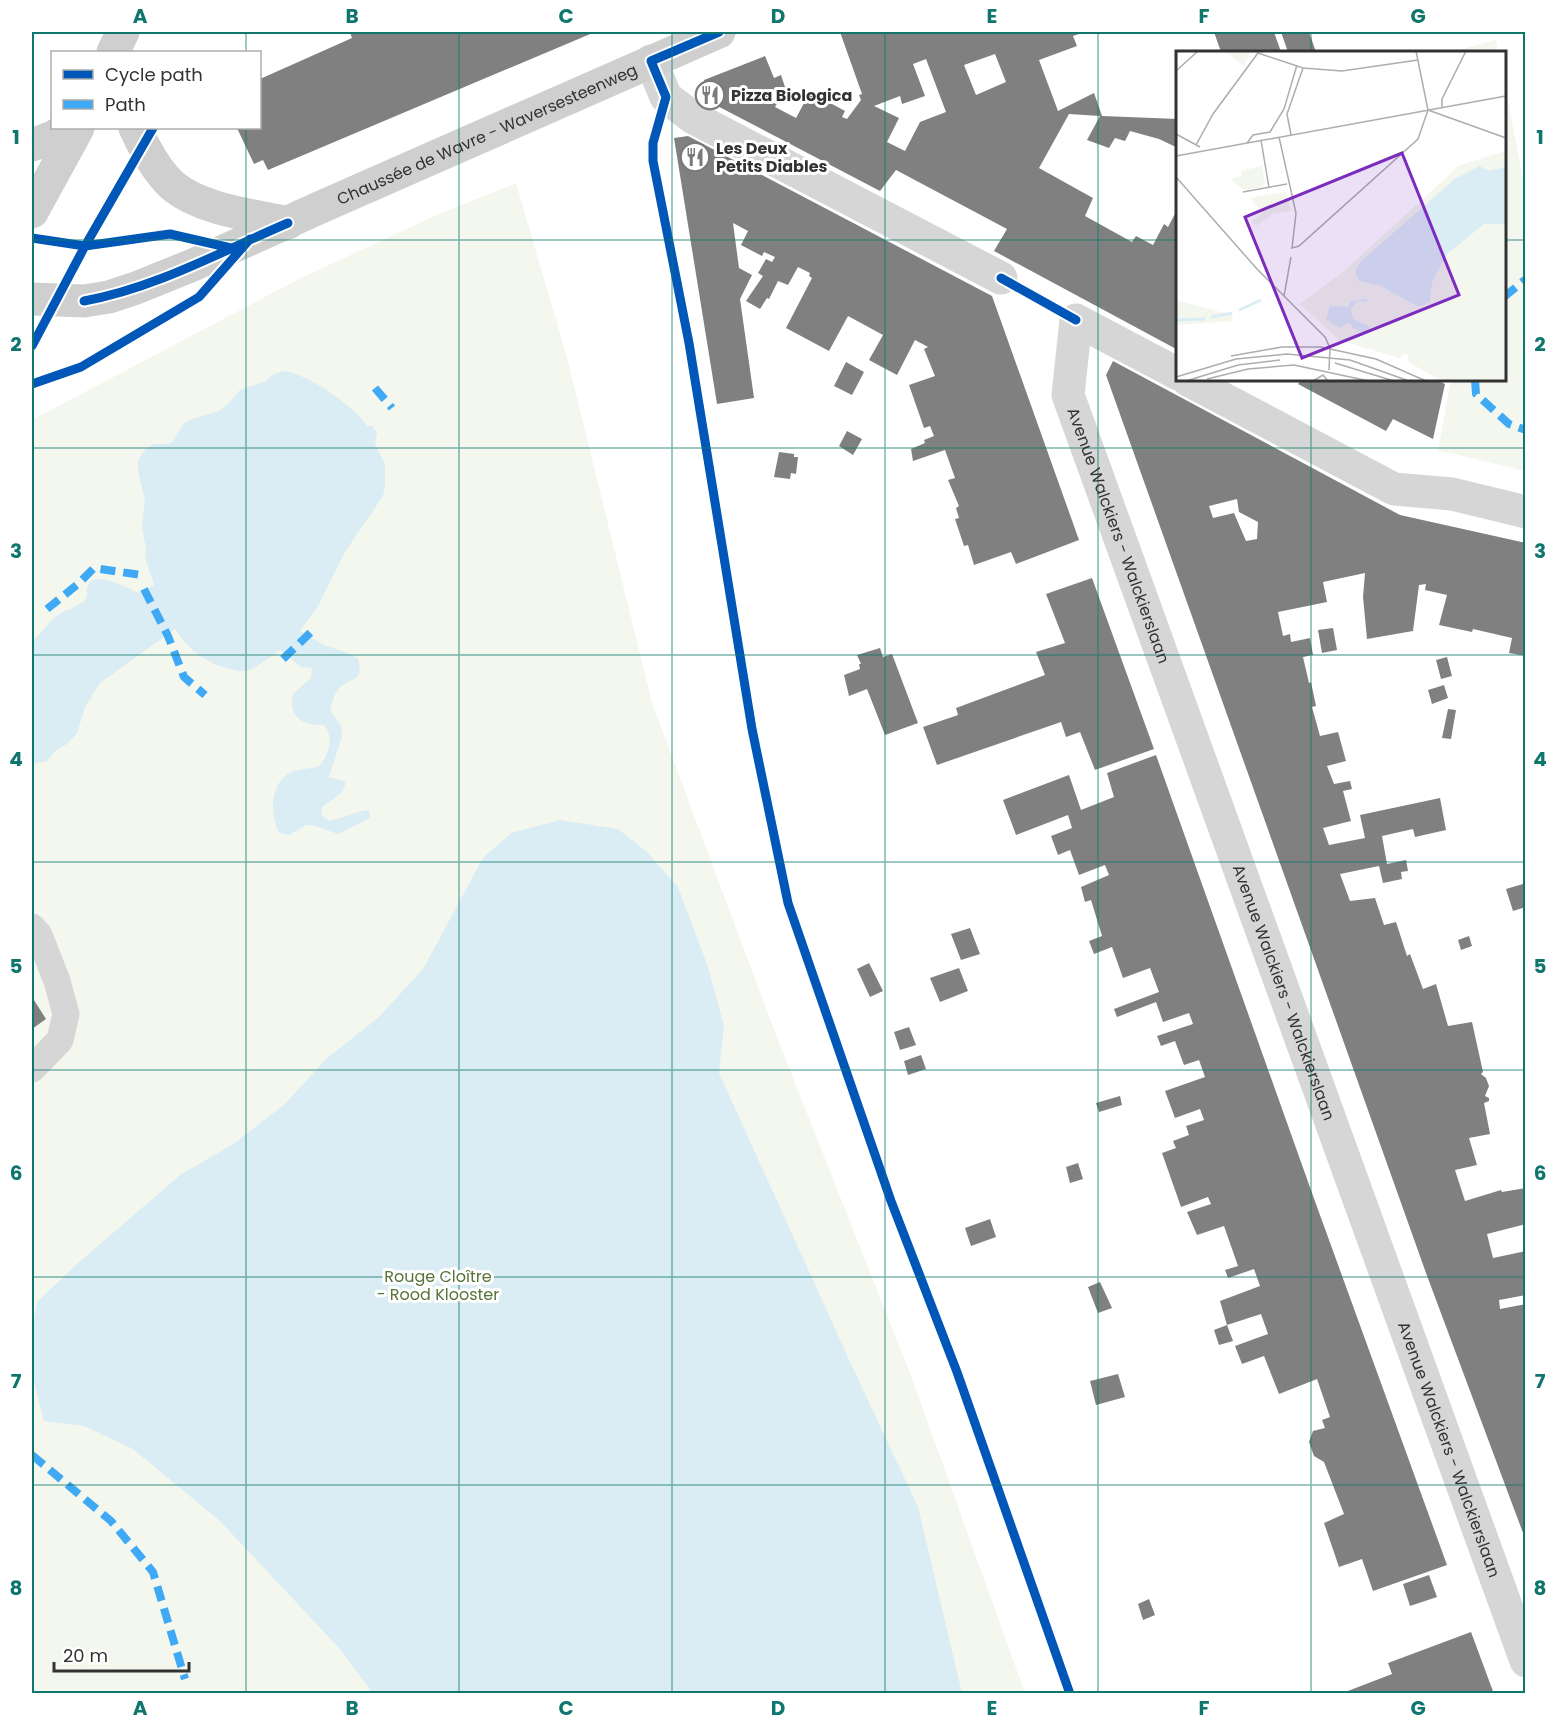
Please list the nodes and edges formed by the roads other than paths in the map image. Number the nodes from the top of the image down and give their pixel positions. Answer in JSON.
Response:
{"nodes":[{"id":1,"x":123,"y":32,"type":"edge"},
{"id":2,"x":130,"y":32,"type":"edge"},
{"id":3,"x":719,"y":32,"type":"edge"},
{"id":4,"x":114,"y":51,"type":"edge"},
{"id":5,"x":128,"y":51,"type":"edge"},
{"id":6,"x":651,"y":61,"type":"junction"},
{"id":7,"x":66,"y":129,"type":"edge"},
{"id":8,"x":77,"y":129,"type":"edge"},
{"id":9,"x":135,"y":129,"type":"edge"},
{"id":10,"x":32,"y":145,"type":"edge"},
{"id":11,"x":32,"y":212,"type":"edge"},
{"id":12,"x":288,"y":223,"type":"junction"},
{"id":13,"x":1001,"y":278,"type":"dead end"},
{"id":14,"x":32,"y":299,"type":"edge"},
{"id":15,"x":1176,"y":373,"type":"edge"},
{"id":16,"x":1190,"y":381,"type":"edge"},
{"id":17,"x":1526,"y":512,"type":"edge"},
{"id":18,"x":32,"y":927,"type":"edge"},
{"id":19,"x":32,"y":1069,"type":"edge"},
{"id":20,"x":1526,"y":1661,"type":"edge"}],
"edges":[{"from":1,"to":4,"type":"main road"},
{"from":2,"to":5,"type":"main road"},
{"from":3,"to":6,"type":"main road","name":"Chaussée de Wavre - Waversesteenweg"},
{"from":6,"to":12,"type":"main road","name":"Chaussée de Wavre - Waversesteenweg"},
{"from":6,"to":13,"type":"street"},
{"from":7,"to":10,"type":"main road"},
{"from":8,"to":11,"type":"main road"},
{"from":9,"to":12,"type":"main road"},
{"from":12,"to":14,"type":"main road","name":"Chaussée de Wavre - Waversesteenweg"},
{"from":15,"to":20,"type":"street","name":"Avenue Walckiers - Walckierslaan"},
{"from":16,"to":17,"type":"street"},
{"from":18,"to":19,"type":"lane"}]}
